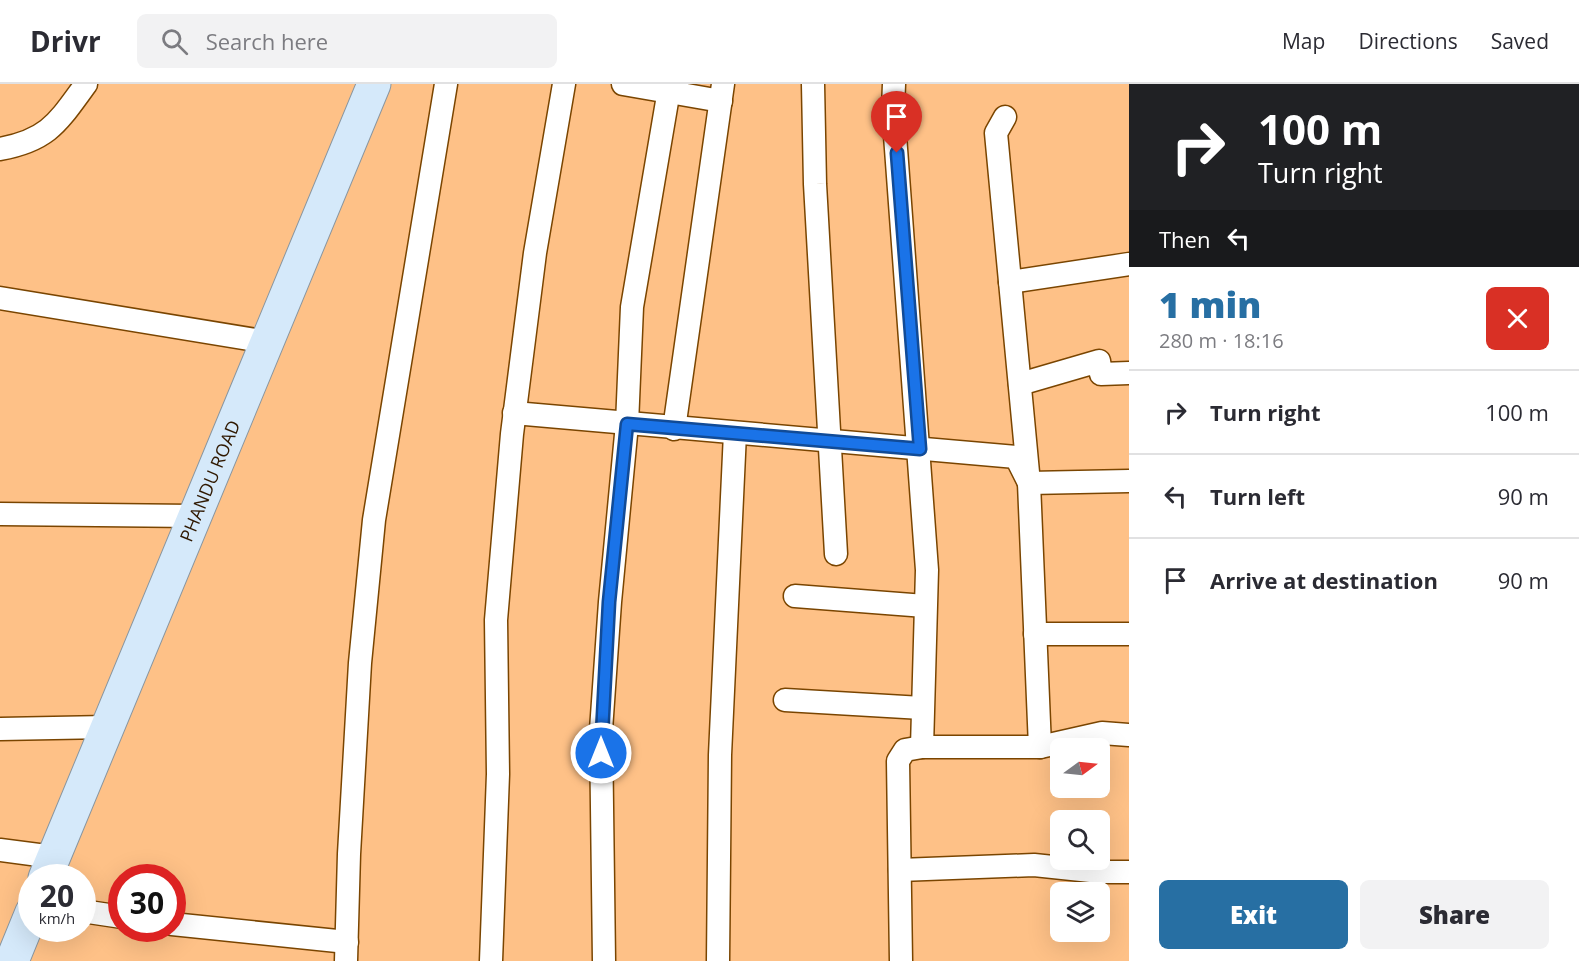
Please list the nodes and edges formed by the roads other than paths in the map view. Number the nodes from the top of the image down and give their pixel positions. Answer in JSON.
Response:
{"nodes":[{"id":1,"x":86,"y":84,"type":"edge"},
{"id":2,"x":374,"y":84,"type":"edge"},
{"id":3,"x":446,"y":84,"type":"edge"},
{"id":4,"x":564,"y":84,"type":"edge"},
{"id":5,"x":623,"y":84,"type":"edge"},
{"id":6,"x":813,"y":84,"type":"edge"},
{"id":7,"x":894,"y":84,"type":"edge"},
{"id":8,"x":669,"y":88,"type":"edge"},
{"id":9,"x":722,"y":92,"type":"edge"},
{"id":10,"x":1005,"y":117,"type":"dead end"},
{"id":11,"x":0,"y":149,"type":"edge"},
{"id":12,"x":1129,"y":264,"type":"edge"},
{"id":13,"x":1010,"y":282,"type":"junction"},
{"id":14,"x":0,"y":298,"type":"edge"},
{"id":15,"x":268,"y":342,"type":"junction"},
{"id":16,"x":1129,"y":374,"type":"edge"},
{"id":17,"x":1020,"y":384,"type":"junction"},
{"id":18,"x":514,"y":413,"type":"junction"},
{"id":19,"x":627,"y":424,"type":"junction"},
{"id":20,"x":674,"y":429,"type":"junction"},
{"id":21,"x":735,"y":434,"type":"junction"},
{"id":22,"x":831,"y":442,"type":"junction"},
{"id":23,"x":920,"y":449,"type":"junction"},
{"id":24,"x":1129,"y":480,"type":"edge"},
{"id":25,"x":1029,"y":483,"type":"junction"},
{"id":26,"x":0,"y":514,"type":"edge"},
{"id":27,"x":195,"y":516,"type":"junction"},
{"id":28,"x":836,"y":554,"type":"dead end"},
{"id":29,"x":795,"y":596,"type":"dead end"},
{"id":30,"x":925,"y":606,"type":"junction"},
{"id":31,"x":1035,"y":634,"type":"junction"},
{"id":32,"x":1129,"y":634,"type":"edge"},
{"id":33,"x":785,"y":700,"type":"dead end"},
{"id":34,"x":922,"y":708,"type":"junction"},
{"id":35,"x":107,"y":727,"type":"junction"},
{"id":36,"x":0,"y":729,"type":"edge"},
{"id":37,"x":1129,"y":735,"type":"edge"},
{"id":38,"x":922,"y":747,"type":"junction"},
{"id":39,"x":1040,"y":747,"type":"junction"},
{"id":40,"x":0,"y":850,"type":"edge"},
{"id":41,"x":40,"y":864,"type":"edge"},
{"id":42,"x":50,"y":864,"type":"edge"},
{"id":43,"x":900,"y":870,"type":"junction"},
{"id":44,"x":1129,"y":872,"type":"edge"},
{"id":45,"x":186,"y":926,"type":"edge"},
{"id":46,"x":20,"y":942,"type":"edge"},
{"id":47,"x":347,"y":951,"type":"edge"},
{"id":48,"x":12,"y":961,"type":"edge"},
{"id":49,"x":491,"y":961,"type":"edge"},
{"id":50,"x":604,"y":961,"type":"edge"},
{"id":51,"x":718,"y":961,"type":"edge"},
{"id":52,"x":901,"y":961,"type":"edge"}],
"edges":[{"from":1,"to":11,"type":"street"},
{"from":2,"to":15,"type":"main road","name":"PHANDU ROAD"},
{"from":3,"to":47,"type":"street"},
{"from":4,"to":18,"type":"street"},
{"from":5,"to":8,"type":"street"},
{"from":6,"to":22,"type":"street"},
{"from":7,"to":23,"type":"street"},
{"from":8,"to":9,"type":"street"},
{"from":8,"to":19,"type":"street"},
{"from":9,"to":20,"type":"street"},
{"from":10,"to":13,"type":"street"},
{"from":12,"to":13,"type":"street"},
{"from":13,"to":17,"type":"street"},
{"from":14,"to":15,"type":"street"},
{"from":15,"to":27,"type":"main road","name":"PHANDU ROAD"},
{"from":16,"to":17,"type":"street"},
{"from":17,"to":25,"type":"street"},
{"from":18,"to":19,"type":"street"},
{"from":18,"to":49,"type":"street"},
{"from":19,"to":20,"type":"street"},
{"from":19,"to":50,"type":"street"},
{"from":20,"to":21,"type":"street"},
{"from":21,"to":22,"type":"street"},
{"from":21,"to":51,"type":"street"},
{"from":22,"to":23,"type":"street"},
{"from":22,"to":28,"type":"street"},
{"from":23,"to":25,"type":"street"},
{"from":23,"to":30,"type":"street"},
{"from":24,"to":25,"type":"street"},
{"from":25,"to":31,"type":"street"},
{"from":26,"to":27,"type":"street"},
{"from":27,"to":35,"type":"main road","name":"PHANDU ROAD"},
{"from":29,"to":30,"type":"street"},
{"from":30,"to":34,"type":"street"},
{"from":31,"to":32,"type":"street"},
{"from":31,"to":39,"type":"street"},
{"from":33,"to":34,"type":"street"},
{"from":34,"to":38,"type":"street"},
{"from":35,"to":36,"type":"street"},
{"from":35,"to":42,"type":"main road","name":"PHANDU ROAD"},
{"from":37,"to":39,"type":"street"},
{"from":38,"to":39,"type":"street"},
{"from":38,"to":43,"type":"street"},
{"from":40,"to":41,"type":"street"},
{"from":43,"to":44,"type":"street"},
{"from":43,"to":52,"type":"street"},
{"from":45,"to":47,"type":"street"},
{"from":46,"to":48,"type":"main road"}]}
